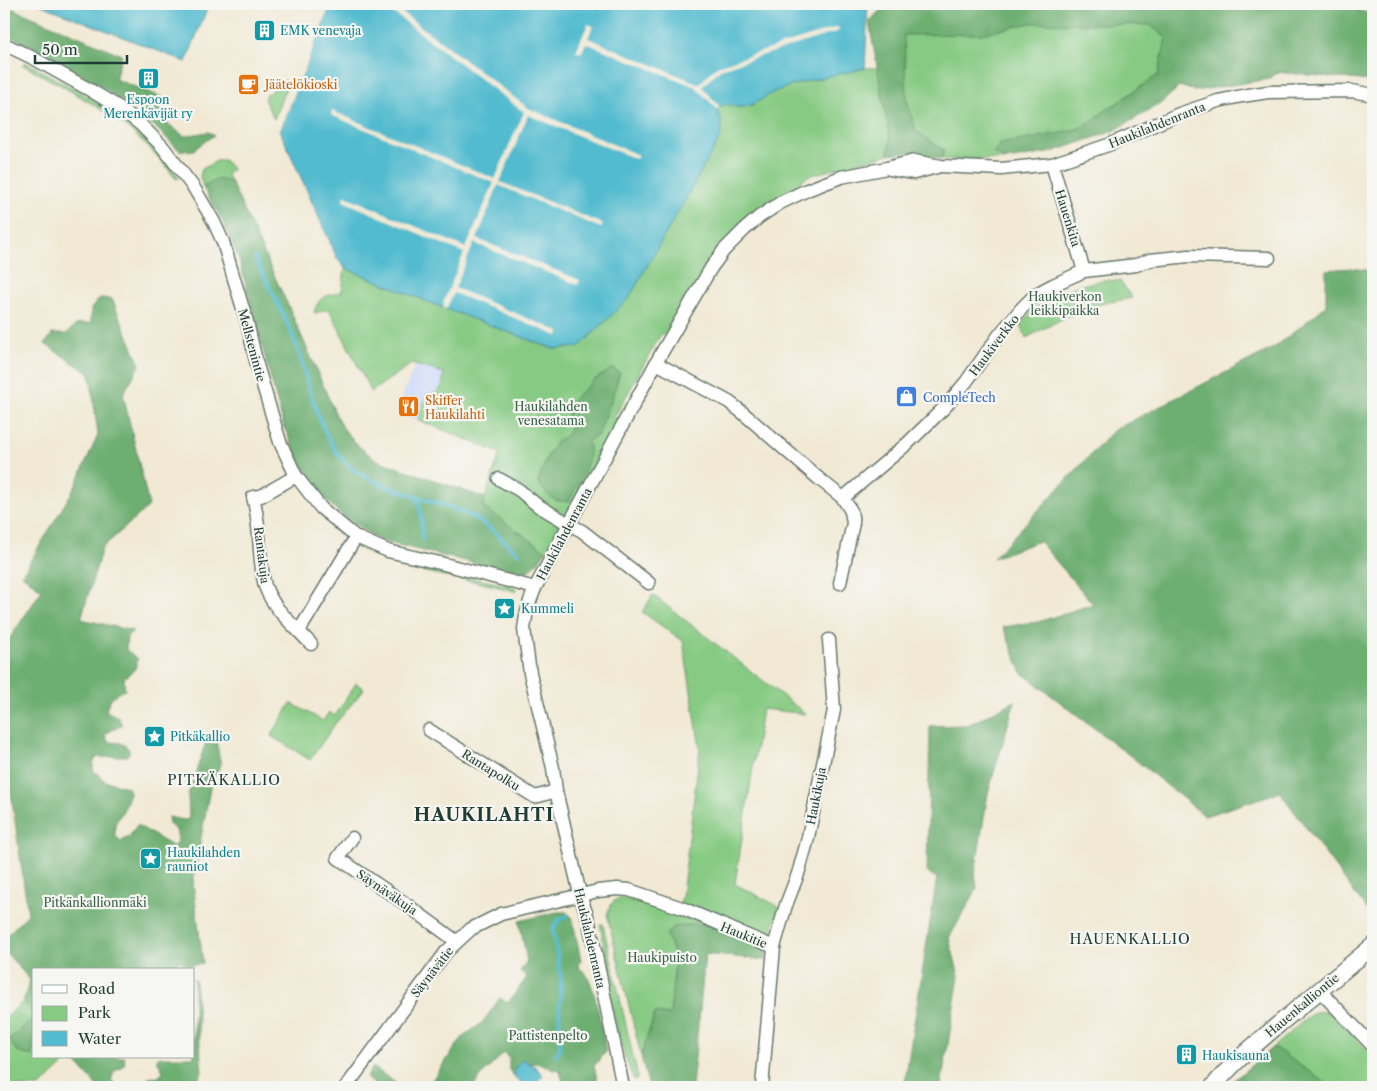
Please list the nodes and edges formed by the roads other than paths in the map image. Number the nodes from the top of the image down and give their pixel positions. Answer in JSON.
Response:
{"nodes":[{"id":1,"x":4,"y":44,"type":"edge"},
{"id":2,"x":1373,"y":95,"type":"edge"},
{"id":3,"x":1052,"y":164,"type":"junction"},
{"id":4,"x":1269,"y":258,"type":"dead end"},
{"id":5,"x":1084,"y":271,"type":"junction"},
{"id":6,"x":656,"y":363,"type":"junction"},
{"id":7,"x":296,"y":476,"type":"junction"},
{"id":8,"x":499,"y":479,"type":"dead end"},
{"id":9,"x":843,"y":498,"type":"junction"},
{"id":10,"x":569,"y":524,"type":"junction"},
{"id":11,"x":356,"y":537,"type":"junction"},
{"id":12,"x":649,"y":583,"type":"dead end"},
{"id":13,"x":840,"y":584,"type":"dead end"},
{"id":14,"x":535,"y":588,"type":"junction"},
{"id":15,"x":298,"y":631,"type":"junction"},
{"id":16,"x":829,"y":640,"type":"dead end"},
{"id":17,"x":310,"y":644,"type":"dead end"},
{"id":18,"x":429,"y":730,"type":"dead end"},
{"id":19,"x":556,"y":791,"type":"junction"},
{"id":20,"x":352,"y":838,"type":"dead end"},
{"id":21,"x":580,"y":894,"type":"junction"},
{"id":22,"x":456,"y":941,"type":"junction"},
{"id":23,"x":1373,"y":946,"type":"edge"},
{"id":24,"x":774,"y":947,"type":"junction"},
{"id":25,"x":1319,"y":990,"type":"junction"},
{"id":26,"x":1373,"y":1046,"type":"edge"},
{"id":27,"x":346,"y":1087,"type":"edge"},
{"id":28,"x":623,"y":1087,"type":"edge"},
{"id":29,"x":762,"y":1087,"type":"edge"},
{"id":30,"x":1213,"y":1087,"type":"edge"}],
"edges":[{"from":1,"to":7,"type":"street","name":"Mellstenintie"},
{"from":2,"to":3,"type":"street","name":"Haukilahdenranta"},
{"from":3,"to":5,"type":"street","name":"Hauenkita"},
{"from":3,"to":6,"type":"street","name":"Haukilahdenranta"},
{"from":4,"to":5,"type":"street","name":"Haukiverkko"},
{"from":5,"to":9,"type":"street","name":"Haukiverkko"},
{"from":6,"to":9,"type":"street"},
{"from":6,"to":10,"type":"street","name":"Haukilahdenranta"},
{"from":7,"to":11,"type":"street","name":"Mellstenintie"},
{"from":7,"to":15,"type":"street","name":"Rantakuja"},
{"from":8,"to":10,"type":"street"},
{"from":9,"to":13,"type":"street"},
{"from":10,"to":12,"type":"street"},
{"from":10,"to":14,"type":"street","name":"Haukilahdenranta"},
{"from":11,"to":14,"type":"street","name":"Mellstenintie"},
{"from":11,"to":15,"type":"street"},
{"from":14,"to":19,"type":"street","name":"Haukilahdenranta"},
{"from":15,"to":17,"type":"street"},
{"from":16,"to":24,"type":"street","name":"Haukikuja"},
{"from":18,"to":19,"type":"street","name":"Rantapolku"},
{"from":19,"to":21,"type":"street","name":"Haukilahdenranta"},
{"from":20,"to":22,"type":"street","name":"Säynäväkuja"},
{"from":21,"to":22,"type":"street","name":"Säynävätie"},
{"from":21,"to":24,"type":"street","name":"Haukitie"},
{"from":21,"to":28,"type":"street","name":"Haukilahdenranta"},
{"from":22,"to":27,"type":"street","name":"Säynävätie"},
{"from":23,"to":25,"type":"main road","name":"Hauenkalliontie"},
{"from":24,"to":29,"type":"street","name":"Haukitie"},
{"from":25,"to":26,"type":"street"},
{"from":25,"to":30,"type":"main road","name":"Hauenkalliontie"}]}
